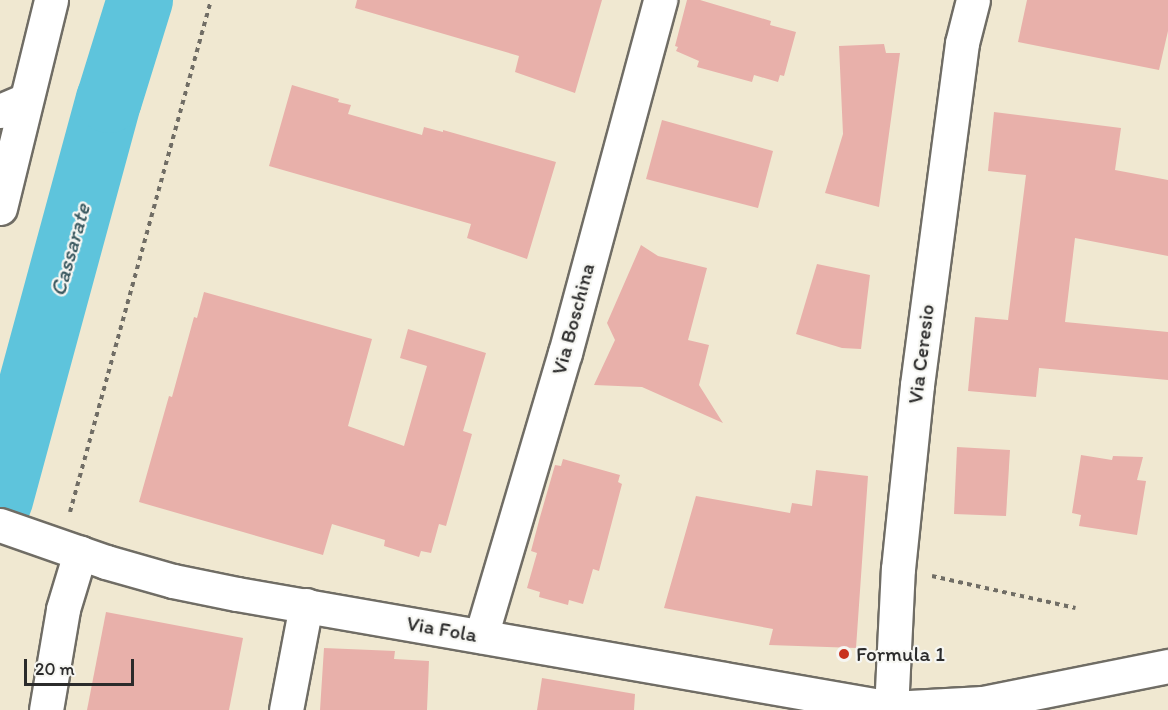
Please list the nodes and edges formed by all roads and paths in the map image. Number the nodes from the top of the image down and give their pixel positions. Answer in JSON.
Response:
{"nodes":[{"id":1,"x":51,"y":0,"type":"edge"},
{"id":2,"x":212,"y":0,"type":"edge"},
{"id":3,"x":660,"y":0,"type":"edge"},
{"id":4,"x":973,"y":0,"type":"edge"},
{"id":5,"x":13,"y":106,"type":"edge"},
{"id":6,"x":0,"y":208,"type":"edge"},
{"id":7,"x":80,"y":479,"type":"dead end"},
{"id":8,"x":0,"y":525,"type":"edge"},
{"id":9,"x":66,"y":548,"type":"junction"},
{"id":10,"x":898,"y":568,"type":"junction"},
{"id":11,"x":306,"y":605,"type":"junction"},
{"id":12,"x":1075,"y":608,"type":"dead end"},
{"id":13,"x":481,"y":636,"type":"junction"},
{"id":14,"x":1168,"y":666,"type":"edge"},
{"id":15,"x":891,"y":709,"type":"edge"},
{"id":16,"x":46,"y":710,"type":"edge"},
{"id":17,"x":286,"y":710,"type":"edge"}],
"edges":[{"from":1,"to":5,"type":"street"},
{"from":2,"to":7,"type":"path"},
{"from":3,"to":13,"type":"street","name":"Via Boschina"},
{"from":4,"to":10,"type":"street","name":"Via Ceresio"},
{"from":5,"to":6,"type":"street"},
{"from":8,"to":9,"type":"street","name":"Via Fola"},
{"from":9,"to":11,"type":"street","name":"Via Fola"},
{"from":9,"to":16,"type":"street"},
{"from":10,"to":12,"type":"path"},
{"from":10,"to":15,"type":"street","name":"Via Ceresio"},
{"from":11,"to":13,"type":"street","name":"Via Fola"},
{"from":11,"to":17,"type":"street"},
{"from":13,"to":15,"type":"street","name":"Via Fola"},
{"from":14,"to":15,"type":"street","name":"Via Fola"}]}
